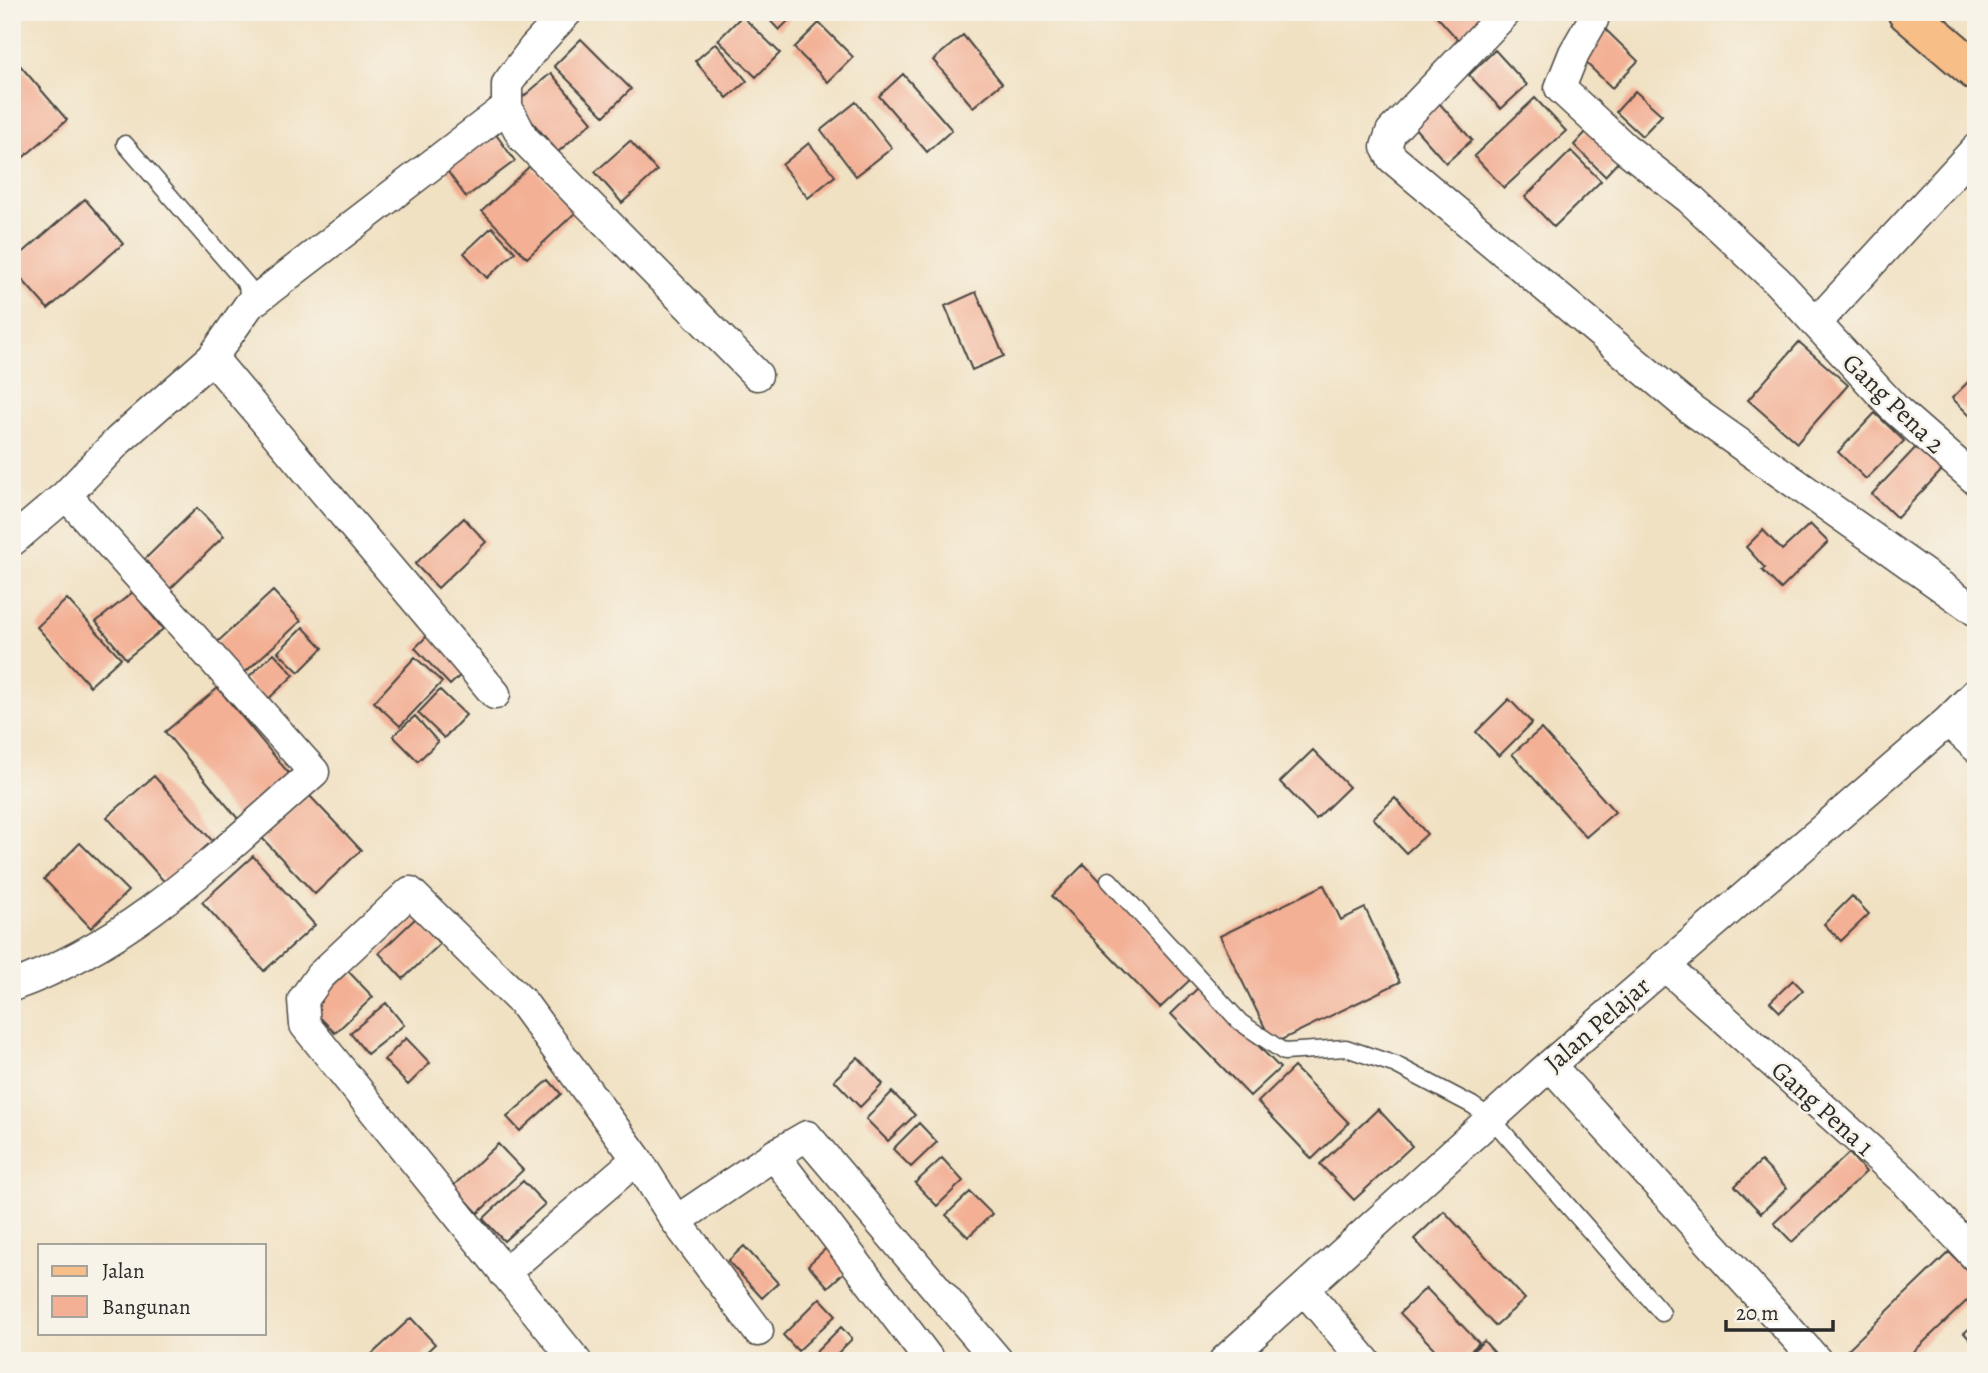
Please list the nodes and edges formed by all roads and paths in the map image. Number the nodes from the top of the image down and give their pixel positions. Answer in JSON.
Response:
{"nodes":[{"id":1,"x":1506,"y":12,"type":"edge"},
{"id":2,"x":1907,"y":12,"type":"edge"},
{"id":3,"x":559,"y":15,"type":"edge"},
{"id":4,"x":1593,"y":15,"type":"edge"},
{"id":5,"x":1976,"y":71,"type":"edge"},
{"id":6,"x":507,"y":107,"type":"junction"},
{"id":7,"x":125,"y":144,"type":"dead end"},
{"id":8,"x":1976,"y":149,"type":"edge"},
{"id":9,"x":249,"y":305,"type":"junction"},
{"id":10,"x":1816,"y":323,"type":"junction"},
{"id":11,"x":212,"y":358,"type":"junction"},
{"id":12,"x":757,"y":374,"type":"dead end"},
{"id":13,"x":1976,"y":480,"type":"edge"},
{"id":14,"x":66,"y":495,"type":"junction"},
{"id":15,"x":12,"y":541,"type":"edge"},
{"id":16,"x":1976,"y":611,"type":"edge"},
{"id":17,"x":1976,"y":693,"type":"edge"},
{"id":18,"x":495,"y":694,"type":"dead end"},
{"id":19,"x":1948,"y":721,"type":"junction"},
{"id":20,"x":1976,"y":747,"type":"edge"},
{"id":21,"x":1109,"y":880,"type":"dead end"},
{"id":22,"x":1664,"y":965,"type":"junction"},
{"id":23,"x":12,"y":986,"type":"edge"},
{"id":24,"x":1550,"y":1065,"type":"junction"},
{"id":25,"x":1491,"y":1118,"type":"junction"},
{"id":26,"x":774,"y":1155,"type":"junction"},
{"id":27,"x":637,"y":1159,"type":"junction"},
{"id":28,"x":676,"y":1222,"type":"junction"},
{"id":29,"x":1976,"y":1257,"type":"edge"},
{"id":30,"x":505,"y":1273,"type":"junction"},
{"id":31,"x":1304,"y":1289,"type":"junction"},
{"id":32,"x":1662,"y":1313,"type":"dead end"},
{"id":33,"x":758,"y":1331,"type":"dead end"},
{"id":34,"x":576,"y":1361,"type":"edge"},
{"id":35,"x":930,"y":1361,"type":"edge"},
{"id":36,"x":998,"y":1361,"type":"edge"},
{"id":37,"x":1224,"y":1361,"type":"edge"},
{"id":38,"x":1365,"y":1361,"type":"edge"},
{"id":39,"x":1817,"y":1361,"type":"edge"}],
"edges":[{"from":1,"to":16,"type":"street"},
{"from":2,"to":5,"type":"main road"},
{"from":3,"to":6,"type":"street"},
{"from":4,"to":10,"type":"street","name":"Gang Pena 2"},
{"from":6,"to":9,"type":"street"},
{"from":6,"to":12,"type":"street"},
{"from":7,"to":9,"type":"lane"},
{"from":8,"to":10,"type":"street"},
{"from":9,"to":11,"type":"street"},
{"from":10,"to":13,"type":"street","name":"Gang Pena 2"},
{"from":11,"to":14,"type":"street"},
{"from":11,"to":18,"type":"street"},
{"from":14,"to":15,"type":"street"},
{"from":14,"to":23,"type":"street"},
{"from":17,"to":19,"type":"street","name":"Jalan Pelajar"},
{"from":19,"to":20,"type":"street"},
{"from":19,"to":22,"type":"street","name":"Jalan Pelajar"},
{"from":21,"to":25,"type":"lane"},
{"from":22,"to":24,"type":"street","name":"Jalan Pelajar"},
{"from":22,"to":29,"type":"street","name":"Gang Pena 1"},
{"from":24,"to":25,"type":"street","name":"Jalan Pelajar"},
{"from":24,"to":39,"type":"street"},
{"from":25,"to":31,"type":"street","name":"Jalan Pelajar"},
{"from":25,"to":32,"type":"lane"},
{"from":26,"to":28,"type":"street"},
{"from":26,"to":35,"type":"street"},
{"from":26,"to":36,"type":"street"},
{"from":27,"to":28,"type":"street"},
{"from":27,"to":30,"type":"street"},
{"from":27,"to":30,"type":"street"},
{"from":28,"to":33,"type":"street"},
{"from":30,"to":34,"type":"street"},
{"from":31,"to":37,"type":"street","name":"Jalan Pelajar"},
{"from":31,"to":38,"type":"street"}]}
